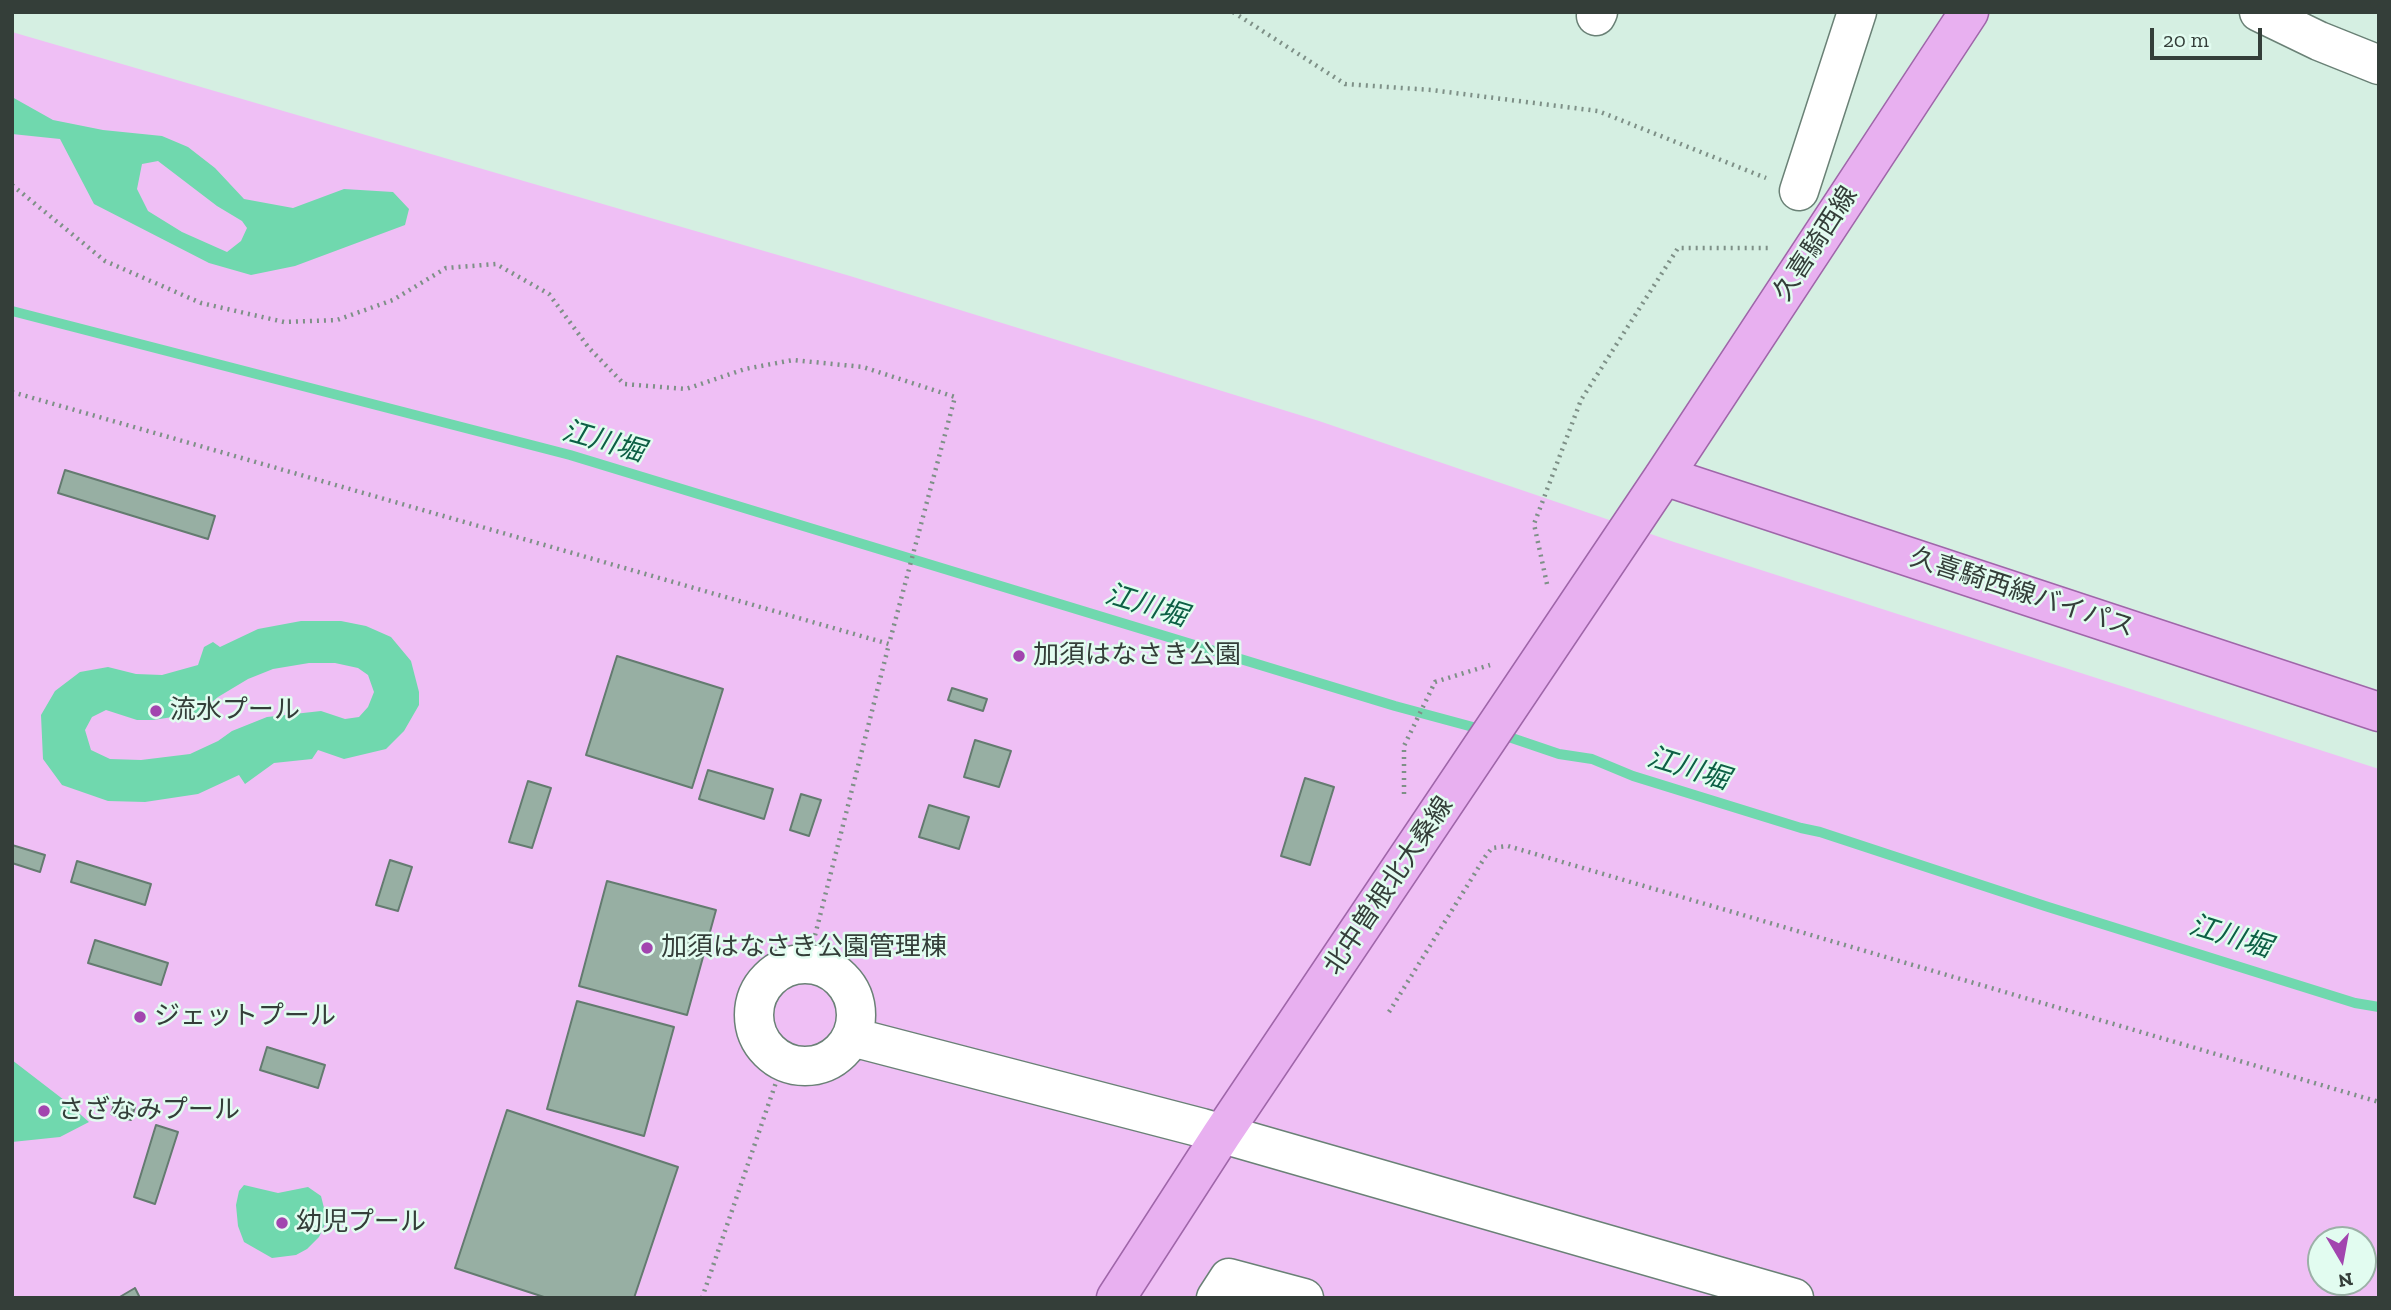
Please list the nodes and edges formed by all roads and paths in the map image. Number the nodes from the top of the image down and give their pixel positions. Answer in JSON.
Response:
{"nodes":[{"id":1,"x":1233,"y":12,"type":"edge"},
{"id":2,"x":1857,"y":12,"type":"edge"},
{"id":3,"x":1969,"y":12,"type":"edge"},
{"id":4,"x":2259,"y":12,"type":"edge"},
{"id":5,"x":2379,"y":65,"type":"edge"},
{"id":6,"x":12,"y":185,"type":"edge"},
{"id":7,"x":1799,"y":191,"type":"joint"},
{"id":8,"x":1773,"y":248,"type":"dead end"},
{"id":9,"x":12,"y":392,"type":"edge"},
{"id":10,"x":1664,"y":476,"type":"junction"},
{"id":11,"x":1548,"y":590,"type":"dead end"},
{"id":12,"x":889,"y":644,"type":"junction"},
{"id":13,"x":1499,"y":663,"type":"dead end"},
{"id":14,"x":2379,"y":712,"type":"edge"},
{"id":15,"x":1404,"y":799,"type":"dead end"},
{"id":16,"x":807,"y":963,"type":"junction"},
{"id":17,"x":1389,"y":1013,"type":"dead end"},
{"id":18,"x":852,"y":1037,"type":"junction"},
{"id":19,"x":783,"y":1062,"type":"junction"},
{"id":20,"x":2379,"y":1102,"type":"edge"},
{"id":21,"x":1222,"y":1134,"type":"junction"},
{"id":22,"x":702,"y":1298,"type":"edge"},
{"id":23,"x":1116,"y":1298,"type":"edge"},
{"id":24,"x":1216,"y":1298,"type":"edge"},
{"id":25,"x":1304,"y":1298,"type":"edge"},
{"id":26,"x":1794,"y":1298,"type":"edge"}],
"edges":[{"from":1,"to":7,"type":"path"},
{"from":2,"to":7,"type":"street"},
{"from":3,"to":10,"type":"main road","name":"久喜騎西線"},
{"from":4,"to":5,"type":"street"},
{"from":6,"to":12,"type":"path"},
{"from":8,"to":11,"type":"path"},
{"from":9,"to":12,"type":"path"},
{"from":10,"to":14,"type":"main road","name":"久喜騎西線バイパス"},
{"from":10,"to":21,"type":"main road","name":"北中曽根北大桑線"},
{"from":12,"to":16,"type":"path"},
{"from":13,"to":15,"type":"path"},
{"from":16,"to":18,"type":"street"},
{"from":16,"to":19,"type":"street"},
{"from":17,"to":20,"type":"path"},
{"from":18,"to":19,"type":"street"},
{"from":18,"to":21,"type":"street"},
{"from":19,"to":22,"type":"path"},
{"from":21,"to":23,"type":"main road","name":"北中曽根北大桑線"},
{"from":21,"to":26,"type":"street"},
{"from":24,"to":25,"type":"street"}]}
